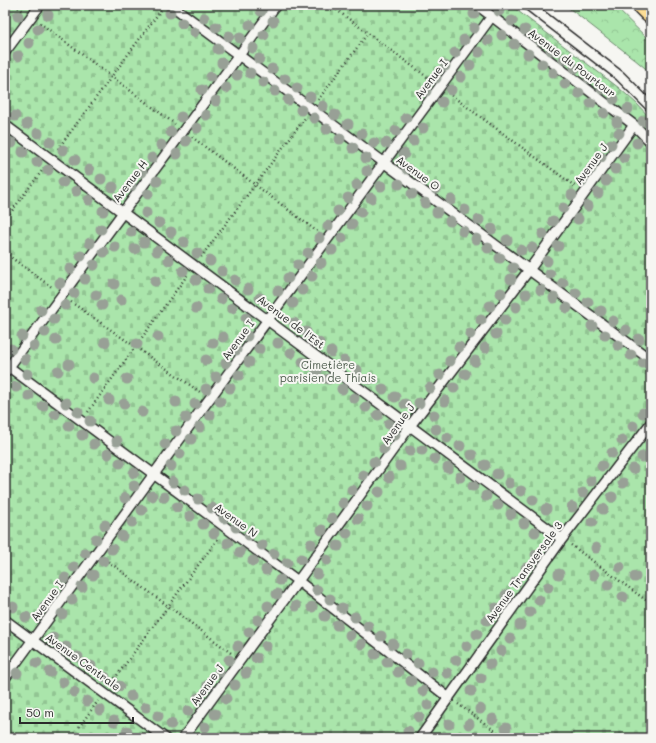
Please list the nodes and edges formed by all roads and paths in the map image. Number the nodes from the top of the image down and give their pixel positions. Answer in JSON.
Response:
{"nodes":[{"id":1,"x":15,"y":5,"type":"edge"},
{"id":2,"x":40,"y":5,"type":"edge"},
{"id":3,"x":164,"y":5,"type":"edge"},
{"id":4,"x":171,"y":5,"type":"edge"},
{"id":5,"x":276,"y":5,"type":"edge"},
{"id":6,"x":330,"y":5,"type":"edge"},
{"id":7,"x":477,"y":5,"type":"edge"},
{"id":8,"x":528,"y":5,"type":"edge"},
{"id":9,"x":644,"y":5,"type":"edge"},
{"id":10,"x":651,"y":12,"type":"edge"},
{"id":11,"x":492,"y":16,"type":"junction"},
{"id":12,"x":31,"y":17,"type":"junction"},
{"id":13,"x":368,"y":33,"type":"junction"},
{"id":14,"x":5,"y":52,"type":"edge"},
{"id":15,"x":239,"y":55,"type":"junction"},
{"id":16,"x":111,"y":77,"type":"junction"},
{"id":17,"x":440,"y":86,"type":"junction"},
{"id":18,"x":651,"y":107,"type":"edge"},
{"id":19,"x":312,"y":109,"type":"junction"},
{"id":20,"x":5,"y":125,"type":"edge"},
{"id":21,"x":634,"y":125,"type":"junction"},
{"id":22,"x":183,"y":130,"type":"junction"},
{"id":23,"x":651,"y":142,"type":"edge"},
{"id":24,"x":50,"y":159,"type":"junction"},
{"id":25,"x":384,"y":162,"type":"junction"},
{"id":26,"x":255,"y":185,"type":"junction"},
{"id":27,"x":585,"y":193,"type":"junction"},
{"id":28,"x":122,"y":212,"type":"junction"},
{"id":29,"x":5,"y":220,"type":"edge"},
{"id":30,"x":327,"y":239,"type":"junction"},
{"id":31,"x":5,"y":253,"type":"edge"},
{"id":32,"x":194,"y":266,"type":"junction"},
{"id":33,"x":529,"y":270,"type":"junction"},
{"id":34,"x":62,"y":295,"type":"junction"},
{"id":35,"x":267,"y":320,"type":"junction"},
{"id":36,"x":136,"y":347,"type":"junction"},
{"id":37,"x":651,"y":360,"type":"edge"},
{"id":38,"x":6,"y":368,"type":"edge"},
{"id":39,"x":209,"y":399,"type":"junction"},
{"id":40,"x":82,"y":421,"type":"junction"},
{"id":41,"x":651,"y":423,"type":"edge"},
{"id":42,"x":410,"y":426,"type":"junction"},
{"id":43,"x":154,"y":474,"type":"junction"},
{"id":44,"x":226,"y":528,"type":"junction"},
{"id":45,"x":562,"y":539,"type":"junction"},
{"id":46,"x":97,"y":553,"type":"junction"},
{"id":47,"x":298,"y":581,"type":"junction"},
{"id":48,"x":651,"y":604,"type":"edge"},
{"id":49,"x":168,"y":606,"type":"junction"},
{"id":50,"x":5,"y":620,"type":"edge"},
{"id":51,"x":33,"y":640,"type":"junction"},
{"id":52,"x":240,"y":659,"type":"junction"},
{"id":53,"x":5,"y":678,"type":"edge"},
{"id":54,"x":104,"y":693,"type":"junction"},
{"id":55,"x":450,"y":698,"type":"junction"},
{"id":56,"x":79,"y":727,"type":"dead end"},
{"id":57,"x":165,"y":738,"type":"edge"},
{"id":58,"x":183,"y":738,"type":"edge"},
{"id":59,"x":420,"y":738,"type":"edge"},
{"id":60,"x":505,"y":738,"type":"edge"}],
"edges":[{"from":1,"to":12,"type":"path"},
{"from":2,"to":12,"type":"lane"},
{"from":3,"to":16,"type":"path"},
{"from":4,"to":15,"type":"lane","name":"Avenue O"},
{"from":5,"to":15,"type":"lane","name":"Avenue H"},
{"from":6,"to":13,"type":"path"},
{"from":7,"to":11,"type":"lane","name":"Avenue du Pourtour"},
{"from":8,"to":18,"type":"lane"},
{"from":9,"to":10,"type":"highway"},
{"from":11,"to":17,"type":"lane","name":"Avenue I"},
{"from":11,"to":21,"type":"lane","name":"Avenue du Pourtour"},
{"from":12,"to":14,"type":"lane"},
{"from":12,"to":16,"type":"path"},
{"from":13,"to":17,"type":"path"},
{"from":13,"to":19,"type":"path"},
{"from":15,"to":19,"type":"lane","name":"Avenue O"},
{"from":15,"to":22,"type":"lane","name":"Avenue H"},
{"from":16,"to":22,"type":"path"},
{"from":16,"to":24,"type":"path"},
{"from":17,"to":25,"type":"lane","name":"Avenue I"},
{"from":17,"to":27,"type":"path"},
{"from":19,"to":25,"type":"lane","name":"Avenue O"},
{"from":19,"to":26,"type":"path"},
{"from":20,"to":24,"type":"lane","name":"Avenue de l'Est"},
{"from":21,"to":23,"type":"lane","name":"Avenue du Pourtour"},
{"from":21,"to":27,"type":"lane","name":"Avenue J"},
{"from":22,"to":26,"type":"path"},
{"from":22,"to":28,"type":"lane","name":"Avenue H"},
{"from":24,"to":28,"type":"lane","name":"Avenue de l'Est"},
{"from":24,"to":29,"type":"path"},
{"from":25,"to":30,"type":"lane","name":"Avenue I"},
{"from":25,"to":33,"type":"lane","name":"Avenue O"},
{"from":26,"to":30,"type":"path"},
{"from":26,"to":32,"type":"path"},
{"from":27,"to":33,"type":"lane","name":"Avenue J"},
{"from":28,"to":32,"type":"lane","name":"Avenue de l'Est"},
{"from":28,"to":34,"type":"lane","name":"Avenue H"},
{"from":30,"to":35,"type":"lane","name":"Avenue I"},
{"from":31,"to":34,"type":"path"},
{"from":32,"to":35,"type":"lane","name":"Avenue de l'Est"},
{"from":32,"to":36,"type":"path"},
{"from":33,"to":37,"type":"lane","name":"Avenue O"},
{"from":33,"to":42,"type":"lane","name":"Avenue J"},
{"from":34,"to":36,"type":"path"},
{"from":34,"to":38,"type":"lane","name":"Avenue H"},
{"from":35,"to":39,"type":"lane","name":"Avenue I"},
{"from":35,"to":42,"type":"lane","name":"Avenue de l'Est"},
{"from":36,"to":39,"type":"path"},
{"from":36,"to":40,"type":"path"},
{"from":38,"to":40,"type":"lane","name":"Avenue N"},
{"from":39,"to":43,"type":"lane","name":"Avenue I"},
{"from":40,"to":43,"type":"lane","name":"Avenue N"},
{"from":41,"to":45,"type":"lane","name":"Avenue Transversale 3"},
{"from":42,"to":45,"type":"lane","name":"Avenue de l'Est"},
{"from":42,"to":47,"type":"lane","name":"Avenue J"},
{"from":43,"to":44,"type":"lane","name":"Avenue N"},
{"from":43,"to":46,"type":"lane","name":"Avenue I"},
{"from":44,"to":47,"type":"lane","name":"Avenue N"},
{"from":44,"to":49,"type":"path"},
{"from":45,"to":48,"type":"path"},
{"from":45,"to":55,"type":"lane","name":"Avenue Transversale 3"},
{"from":46,"to":49,"type":"path"},
{"from":46,"to":51,"type":"lane","name":"Avenue I"},
{"from":47,"to":52,"type":"lane","name":"Avenue J"},
{"from":47,"to":55,"type":"lane","name":"Avenue N"},
{"from":49,"to":52,"type":"path"},
{"from":49,"to":54,"type":"path"},
{"from":50,"to":51,"type":"lane","name":"Avenue Centrale"},
{"from":51,"to":53,"type":"lane","name":"Avenue I"},
{"from":51,"to":54,"type":"lane","name":"Avenue Centrale"},
{"from":52,"to":58,"type":"lane","name":"Avenue J"},
{"from":54,"to":56,"type":"path"},
{"from":54,"to":57,"type":"lane","name":"Avenue Centrale"},
{"from":55,"to":59,"type":"lane","name":"Avenue Transversale 3"},
{"from":55,"to":60,"type":"path"}]}
